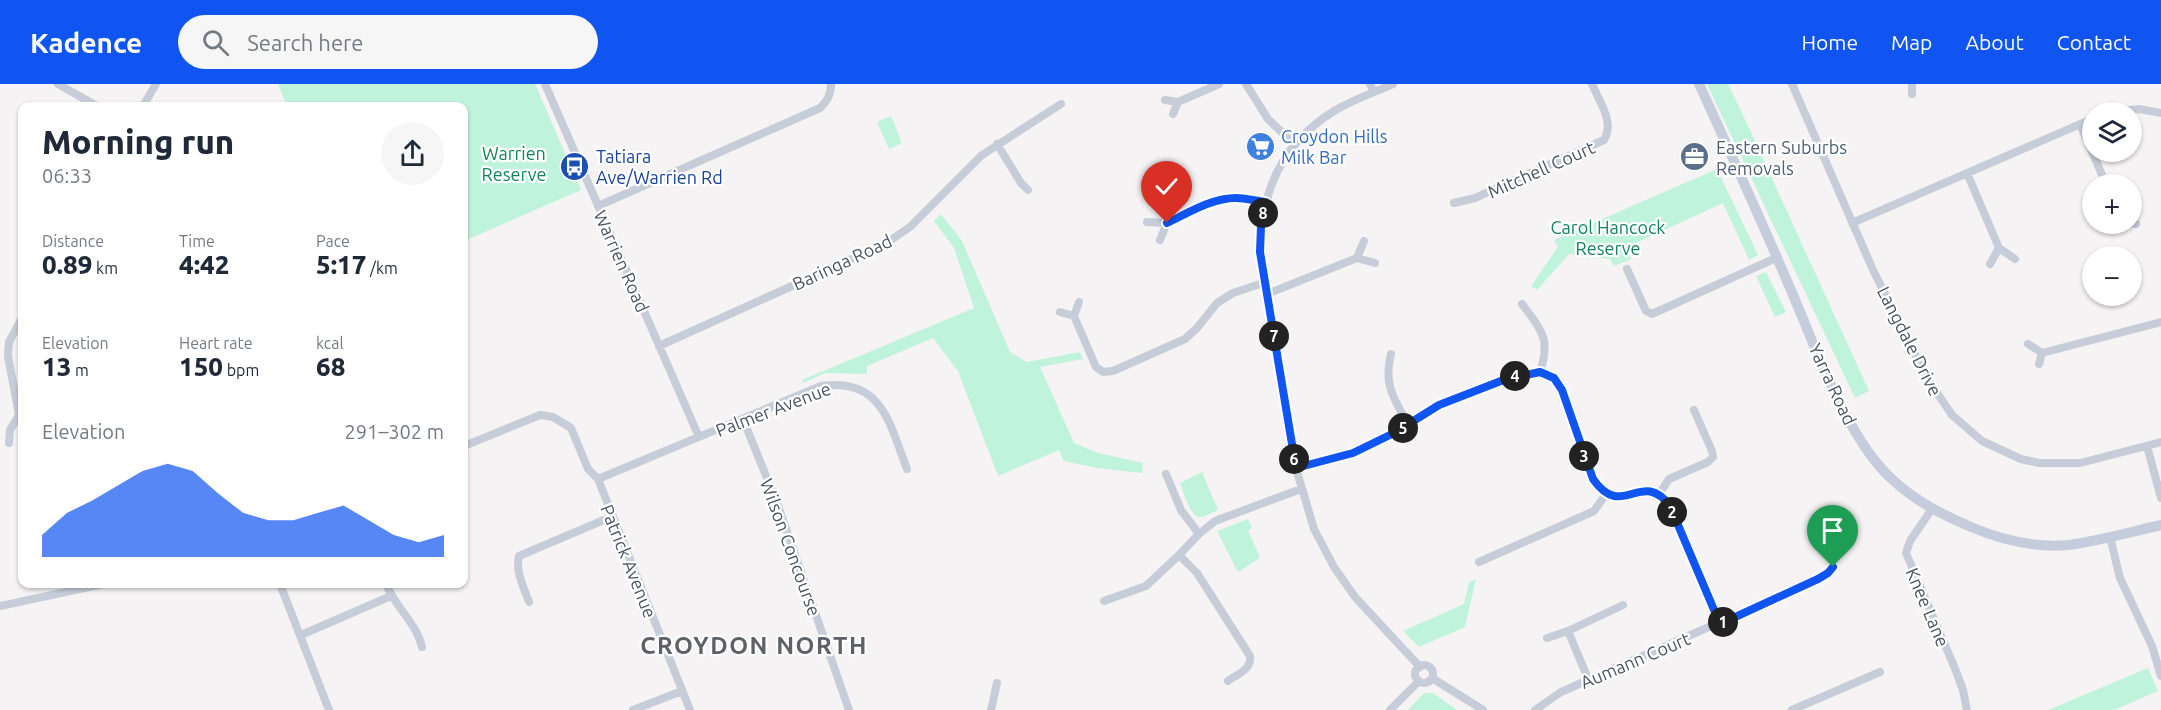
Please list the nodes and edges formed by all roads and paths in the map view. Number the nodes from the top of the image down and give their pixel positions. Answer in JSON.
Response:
{"nodes":[{"id":1,"x":58,"y":84,"type":"edge"},
{"id":2,"x":156,"y":84,"type":"edge"},
{"id":3,"x":545,"y":84,"type":"edge"},
{"id":4,"x":831,"y":84,"type":"edge"},
{"id":5,"x":1219,"y":84,"type":"edge"},
{"id":6,"x":1246,"y":84,"type":"edge"},
{"id":7,"x":1370,"y":84,"type":"edge"},
{"id":8,"x":1393,"y":84,"type":"edge"},
{"id":9,"x":1592,"y":84,"type":"edge"},
{"id":10,"x":1699,"y":84,"type":"edge"},
{"id":11,"x":1792,"y":84,"type":"edge"},
{"id":12,"x":1912,"y":84,"type":"edge"},
{"id":13,"x":1374,"y":92,"type":"junction"},
{"id":14,"x":1912,"y":94,"type":"dead end"},
{"id":15,"x":1165,"y":99,"type":"dead end"},
{"id":16,"x":90,"y":102,"type":"edge"},
{"id":17,"x":145,"y":102,"type":"edge"},
{"id":18,"x":1178,"y":102,"type":"junction"},
{"id":19,"x":1061,"y":104,"type":"dead end"},
{"id":20,"x":2142,"y":109,"type":"edge"},
{"id":21,"x":2161,"y":112,"type":"edge"},
{"id":22,"x":1173,"y":114,"type":"dead end"},
{"id":23,"x":2080,"y":124,"type":"joint"},
{"id":24,"x":997,"y":144,"type":"junction"},
{"id":25,"x":1295,"y":145,"type":"junction"},
{"id":26,"x":1967,"y":173,"type":"junction"},
{"id":27,"x":2102,"y":174,"type":"edge"},
{"id":28,"x":1028,"y":190,"type":"dead end"},
{"id":29,"x":1265,"y":202,"type":"junction"},
{"id":30,"x":1454,"y":203,"type":"dead end"},
{"id":31,"x":598,"y":206,"type":"junction"},
{"id":32,"x":1147,"y":222,"type":"dead end"},
{"id":33,"x":1167,"y":223,"type":"junction"},
{"id":34,"x":1852,"y":223,"type":"junction"},
{"id":35,"x":1160,"y":240,"type":"dead end"},
{"id":36,"x":1364,"y":241,"type":"dead end"},
{"id":37,"x":1999,"y":248,"type":"junction"},
{"id":38,"x":1357,"y":258,"type":"junction"},
{"id":39,"x":1778,"y":258,"type":"junction"},
{"id":40,"x":2015,"y":259,"type":"dead end"},
{"id":41,"x":1375,"y":263,"type":"dead end"},
{"id":42,"x":1990,"y":264,"type":"dead end"},
{"id":43,"x":1627,"y":268,"type":"dead end"},
{"id":44,"x":1266,"y":282,"type":"junction"},
{"id":45,"x":1267,"y":294,"type":"junction"},
{"id":46,"x":1079,"y":302,"type":"dead end"},
{"id":47,"x":1522,"y":304,"type":"dead end"},
{"id":48,"x":1060,"y":312,"type":"dead end"},
{"id":49,"x":1074,"y":316,"type":"junction"},
{"id":50,"x":2161,"y":322,"type":"edge"},
{"id":51,"x":18,"y":325,"type":"edge"},
{"id":52,"x":2028,"y":344,"type":"dead end"},
{"id":53,"x":659,"y":346,"type":"junction"},
{"id":54,"x":2042,"y":353,"type":"junction"},
{"id":55,"x":1391,"y":354,"type":"dead end"},
{"id":56,"x":2038,"y":364,"type":"dead end"},
{"id":57,"x":1540,"y":372,"type":"junction"},
{"id":58,"x":18,"y":401,"type":"edge"},
{"id":59,"x":1694,"y":410,"type":"dead end"},
{"id":60,"x":18,"y":419,"type":"edge"},
{"id":61,"x":743,"y":419,"type":"junction"},
{"id":62,"x":1408,"y":424,"type":"junction"},
{"id":63,"x":699,"y":437,"type":"junction"},
{"id":64,"x":2161,"y":442,"type":"edge"},
{"id":65,"x":9,"y":443,"type":"dead end"},
{"id":66,"x":468,"y":444,"type":"edge"},
{"id":67,"x":2147,"y":446,"type":"junction"},
{"id":68,"x":1296,"y":468,"type":"junction"},
{"id":69,"x":907,"y":470,"type":"dead end"},
{"id":70,"x":1166,"y":474,"type":"dead end"},
{"id":71,"x":598,"y":479,"type":"junction"},
{"id":72,"x":1301,"y":489,"type":"junction"},
{"id":73,"x":1659,"y":493,"type":"junction"},
{"id":74,"x":1606,"y":494,"type":"junction"},
{"id":75,"x":2161,"y":498,"type":"edge"},
{"id":76,"x":1932,"y":509,"type":"junction"},
{"id":77,"x":611,"y":517,"type":"junction"},
{"id":78,"x":2161,"y":525,"type":"edge"},
{"id":79,"x":1822,"y":532,"type":"dead end"},
{"id":80,"x":1198,"y":534,"type":"junction"},
{"id":81,"x":2110,"y":537,"type":"junction"},
{"id":82,"x":1179,"y":555,"type":"junction"},
{"id":83,"x":1479,"y":562,"type":"dead end"},
{"id":84,"x":84,"y":588,"type":"edge"},
{"id":85,"x":282,"y":588,"type":"edge"},
{"id":86,"x":388,"y":588,"type":"edge"},
{"id":87,"x":391,"y":596,"type":"junction"},
{"id":88,"x":1104,"y":601,"type":"dead end"},
{"id":89,"x":528,"y":602,"type":"dead end"},
{"id":90,"x":1623,"y":605,"type":"dead end"},
{"id":91,"x":0,"y":606,"type":"edge"},
{"id":92,"x":1720,"y":624,"type":"junction"},
{"id":93,"x":1568,"y":632,"type":"junction"},
{"id":94,"x":301,"y":635,"type":"junction"},
{"id":95,"x":1547,"y":638,"type":"dead end"},
{"id":96,"x":422,"y":647,"type":"dead end"},
{"id":97,"x":1420,"y":667,"type":"junction"},
{"id":98,"x":1880,"y":672,"type":"dead end"},
{"id":99,"x":2161,"y":676,"type":"edge"},
{"id":100,"x":1432,"y":678,"type":"junction"},
{"id":101,"x":1228,"y":681,"type":"dead end"},
{"id":102,"x":1419,"y":681,"type":"junction"},
{"id":103,"x":1589,"y":681,"type":"junction"},
{"id":104,"x":997,"y":683,"type":"dead end"},
{"id":105,"x":682,"y":691,"type":"junction"},
{"id":106,"x":329,"y":710,"type":"edge"},
{"id":107,"x":633,"y":710,"type":"edge"},
{"id":108,"x":690,"y":710,"type":"edge"},
{"id":109,"x":849,"y":710,"type":"edge"},
{"id":110,"x":991,"y":710,"type":"edge"},
{"id":111,"x":1390,"y":710,"type":"edge"},
{"id":112,"x":1483,"y":710,"type":"edge"},
{"id":113,"x":1535,"y":710,"type":"edge"},
{"id":114,"x":1792,"y":710,"type":"edge"},
{"id":115,"x":1967,"y":710,"type":"edge"}],
"edges":[{"from":1,"to":16,"type":"street"},
{"from":2,"to":17,"type":"street"},
{"from":3,"to":31,"type":"street","name":"Warrien Road"},
{"from":4,"to":31,"type":"street"},
{"from":5,"to":18,"type":"street"},
{"from":6,"to":25,"type":"street"},
{"from":7,"to":13,"type":"street"},
{"from":8,"to":13,"type":"street"},
{"from":9,"to":30,"type":"street","name":"Mitchell Court"},
{"from":10,"to":39,"type":"main road","name":"Yarra Road"},
{"from":11,"to":34,"type":"street","name":"Langdale Drive"},
{"from":12,"to":14,"type":"street"},
{"from":13,"to":25,"type":"street"},
{"from":15,"to":18,"type":"street"},
{"from":18,"to":22,"type":"street"},
{"from":19,"to":24,"type":"street","name":"Baringa Road"},
{"from":20,"to":21,"type":"street"},
{"from":23,"to":26,"type":"street"},
{"from":23,"to":27,"type":"street"},
{"from":24,"to":28,"type":"street"},
{"from":24,"to":53,"type":"street","name":"Baringa Road"},
{"from":25,"to":29,"type":"street"},
{"from":26,"to":34,"type":"street"},
{"from":26,"to":37,"type":"street"},
{"from":29,"to":33,"type":"street"},
{"from":29,"to":44,"type":"street"},
{"from":31,"to":53,"type":"street","name":"Warrien Road"},
{"from":32,"to":33,"type":"street"},
{"from":33,"to":35,"type":"street"},
{"from":34,"to":67,"type":"street","name":"Langdale Drive"},
{"from":36,"to":38,"type":"street"},
{"from":37,"to":40,"type":"street"},
{"from":37,"to":42,"type":"street"},
{"from":38,"to":41,"type":"street"},
{"from":38,"to":45,"type":"street"},
{"from":39,"to":43,"type":"street"},
{"from":39,"to":76,"type":"main road","name":"Yarra Road"},
{"from":44,"to":45,"type":"street"},
{"from":44,"to":49,"type":"street"},
{"from":45,"to":68,"type":"street"},
{"from":46,"to":49,"type":"street"},
{"from":47,"to":57,"type":"street"},
{"from":48,"to":49,"type":"street"},
{"from":50,"to":54,"type":"street"},
{"from":51,"to":58,"type":"street"},
{"from":52,"to":54,"type":"street"},
{"from":53,"to":63,"type":"street","name":"Warrien Road"},
{"from":54,"to":56,"type":"street"},
{"from":55,"to":62,"type":"street"},
{"from":57,"to":62,"type":"street"},
{"from":57,"to":74,"type":"street"},
{"from":59,"to":73,"type":"street"},
{"from":60,"to":65,"type":"street"},
{"from":61,"to":63,"type":"street","name":"Palmer Avenue"},
{"from":61,"to":69,"type":"street","name":"Palmer Avenue"},
{"from":61,"to":109,"type":"street","name":"Wilson Concourse"},
{"from":62,"to":68,"type":"street"},
{"from":63,"to":71,"type":"street","name":"Palmer Avenue"},
{"from":64,"to":67,"type":"street","name":"Langdale Drive"},
{"from":66,"to":71,"type":"street","name":"Patrick Avenue"},
{"from":67,"to":75,"type":"street"},
{"from":68,"to":72,"type":"street"},
{"from":70,"to":80,"type":"street"},
{"from":71,"to":77,"type":"street","name":"Patrick Avenue"},
{"from":72,"to":80,"type":"street"},
{"from":72,"to":97,"type":"street"},
{"from":73,"to":74,"type":"street"},
{"from":73,"to":92,"type":"street"},
{"from":74,"to":83,"type":"street"},
{"from":76,"to":81,"type":"main road","name":"Yarra Road"},
{"from":76,"to":115,"type":"street","name":"Knee Lane"},
{"from":77,"to":89,"type":"street"},
{"from":77,"to":105,"type":"street","name":"Patrick Avenue"},
{"from":78,"to":81,"type":"main road","name":"Yarra Road"},
{"from":79,"to":92,"type":"street","name":"Aumann Court"},
{"from":80,"to":82,"type":"street"},
{"from":81,"to":99,"type":"street"},
{"from":82,"to":88,"type":"street"},
{"from":82,"to":101,"type":"street"},
{"from":84,"to":91,"type":"street"},
{"from":85,"to":94,"type":"street"},
{"from":86,"to":87,"type":"street"},
{"from":87,"to":94,"type":"street"},
{"from":87,"to":96,"type":"street"},
{"from":90,"to":93,"type":"street"},
{"from":92,"to":103,"type":"street","name":"Aumann Court"},
{"from":93,"to":95,"type":"street"},
{"from":93,"to":103,"type":"street"},
{"from":94,"to":106,"type":"street"},
{"from":97,"to":100,"type":"street"},
{"from":97,"to":102,"type":"street"},
{"from":98,"to":114,"type":"street"},
{"from":100,"to":102,"type":"street"},
{"from":100,"to":112,"type":"street"},
{"from":102,"to":111,"type":"street"},
{"from":103,"to":113,"type":"street","name":"Aumann Court"},
{"from":104,"to":110,"type":"street"},
{"from":105,"to":107,"type":"street"},
{"from":105,"to":108,"type":"street","name":"Patrick Avenue"}]}
